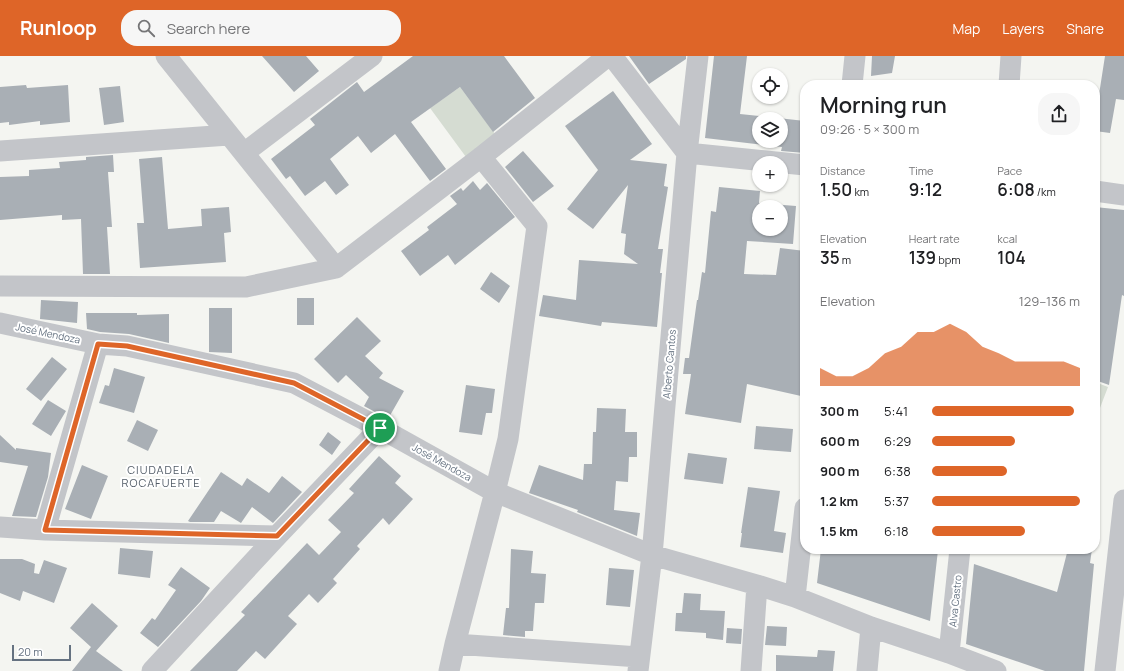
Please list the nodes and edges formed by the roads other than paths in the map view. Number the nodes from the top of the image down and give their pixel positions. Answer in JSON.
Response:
{"nodes":[{"id":1,"x":166,"y":56,"type":"edge"},
{"id":2,"x":372,"y":56,"type":"edge"},
{"id":3,"x":608,"y":56,"type":"edge"},
{"id":4,"x":612,"y":56,"type":"edge"},
{"id":5,"x":698,"y":56,"type":"edge"},
{"id":6,"x":855,"y":56,"type":"edge"},
{"id":7,"x":1011,"y":56,"type":"edge"},
{"id":8,"x":853,"y":80,"type":"edge"},
{"id":9,"x":1009,"y":80,"type":"edge"},
{"id":10,"x":229,"y":135,"type":"junction"},
{"id":11,"x":0,"y":152,"type":"edge"},
{"id":12,"x":687,"y":153,"type":"junction"},
{"id":13,"x":244,"y":154,"type":"junction"},
{"id":14,"x":481,"y":157,"type":"junction"},
{"id":15,"x":800,"y":165,"type":"edge"},
{"id":16,"x":1100,"y":192,"type":"edge"},
{"id":17,"x":1124,"y":195,"type":"edge"},
{"id":18,"x":336,"y":268,"type":"junction"},
{"id":19,"x":0,"y":286,"type":"edge"},
{"id":20,"x":0,"y":323,"type":"edge"},
{"id":21,"x":98,"y":344,"type":"junction"},
{"id":22,"x":380,"y":428,"type":"junction"},
{"id":23,"x":495,"y":492,"type":"junction"},
{"id":24,"x":1123,"y":513,"type":"edge"},
{"id":25,"x":0,"y":527,"type":"edge"},
{"id":26,"x":45,"y":530,"type":"junction"},
{"id":27,"x":277,"y":536,"type":"junction"},
{"id":28,"x":800,"y":552,"type":"edge"},
{"id":29,"x":959,"y":554,"type":"edge"},
{"id":30,"x":652,"y":555,"type":"junction"},
{"id":31,"x":757,"y":585,"type":"junction"},
{"id":32,"x":795,"y":597,"type":"junction"},
{"id":33,"x":871,"y":627,"type":"junction"},
{"id":34,"x":455,"y":644,"type":"junction"},
{"id":35,"x":949,"y":653,"type":"junction"},
{"id":36,"x":638,"y":664,"type":"edge"},
{"id":37,"x":985,"y":669,"type":"edge"},
{"id":38,"x":152,"y":671,"type":"edge"},
{"id":39,"x":449,"y":671,"type":"edge"},
{"id":40,"x":751,"y":671,"type":"edge"},
{"id":41,"x":867,"y":671,"type":"edge"},
{"id":42,"x":1106,"y":671,"type":"edge"}],
"edges":[{"from":1,"to":10,"type":"street"},
{"from":2,"to":13,"type":"street"},
{"from":3,"to":14,"type":"street"},
{"from":4,"to":12,"type":"street"},
{"from":5,"to":12,"type":"street","name":"Alberto Cantos"},
{"from":6,"to":8,"type":"street"},
{"from":7,"to":9,"type":"street"},
{"from":10,"to":11,"type":"street"},
{"from":10,"to":13,"type":"street"},
{"from":12,"to":15,"type":"street"},
{"from":12,"to":30,"type":"street","name":"Alberto Cantos"},
{"from":13,"to":18,"type":"street"},
{"from":14,"to":18,"type":"street"},
{"from":14,"to":23,"type":"street"},
{"from":16,"to":17,"type":"street"},
{"from":18,"to":19,"type":"street"},
{"from":20,"to":21,"type":"street","name":"José Mendoza"},
{"from":21,"to":22,"type":"street","name":"José Mendoza"},
{"from":21,"to":26,"type":"street"},
{"from":22,"to":23,"type":"street","name":"José Mendoza"},
{"from":22,"to":27,"type":"street"},
{"from":23,"to":30,"type":"street","name":"José Mendoza"},
{"from":23,"to":34,"type":"street"},
{"from":24,"to":42,"type":"street"},
{"from":25,"to":26,"type":"street"},
{"from":26,"to":27,"type":"street"},
{"from":27,"to":38,"type":"street"},
{"from":28,"to":32,"type":"street"},
{"from":29,"to":35,"type":"street","name":"Alva Castro"},
{"from":30,"to":31,"type":"street","name":"José Mendoza"},
{"from":30,"to":36,"type":"street","name":"Alberto Cantos"},
{"from":31,"to":32,"type":"street","name":"José Mendoza"},
{"from":31,"to":40,"type":"street"},
{"from":32,"to":33,"type":"street","name":"José Mendoza"},
{"from":33,"to":35,"type":"street","name":"José Mendoza"},
{"from":33,"to":41,"type":"street"},
{"from":34,"to":36,"type":"street"},
{"from":34,"to":39,"type":"street"},
{"from":35,"to":37,"type":"street","name":"José Mendoza"}]}
